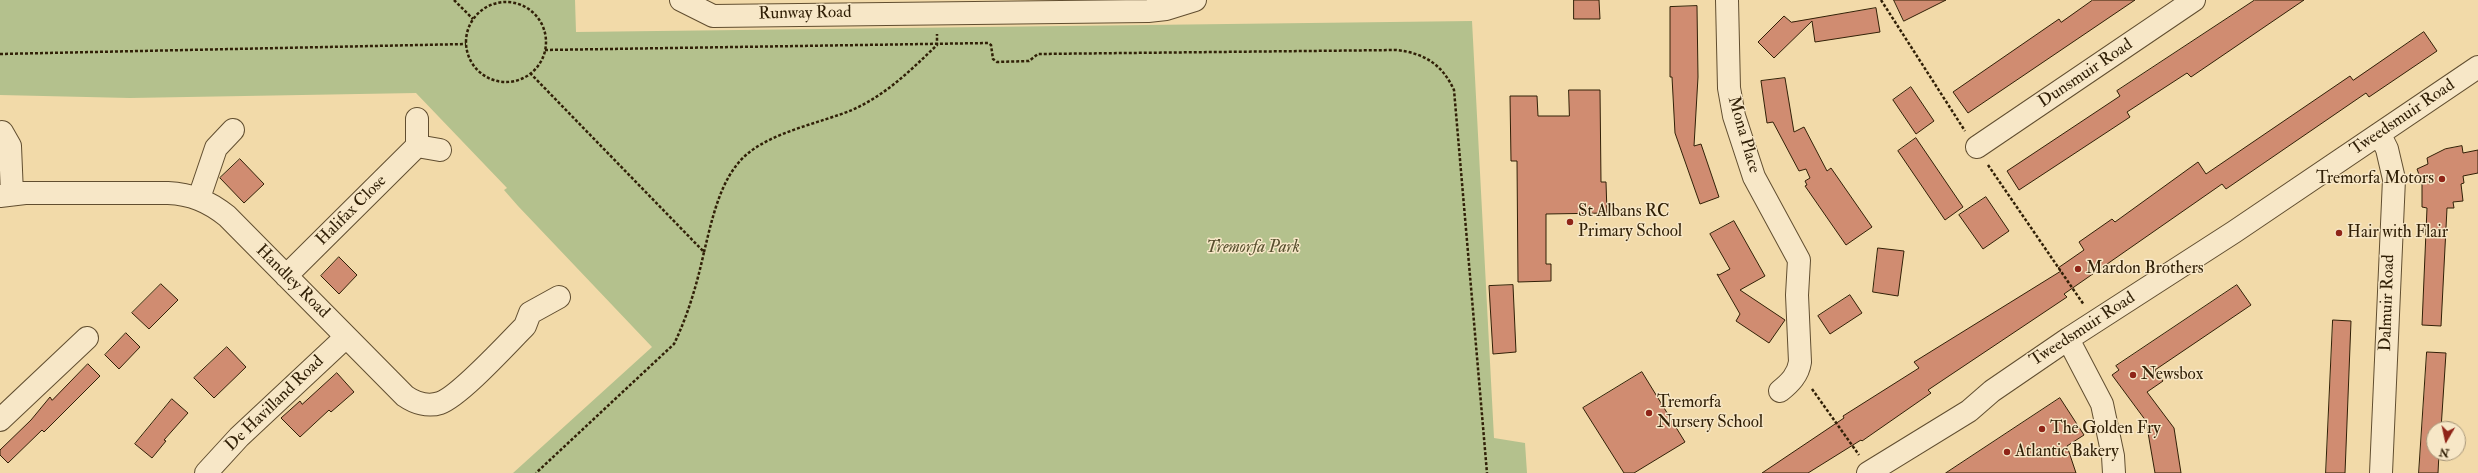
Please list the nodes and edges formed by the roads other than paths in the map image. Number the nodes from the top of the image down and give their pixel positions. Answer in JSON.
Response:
{"nodes":[{"id":1,"x":681,"y":0,"type":"edge"},
{"id":2,"x":1195,"y":0,"type":"edge"},
{"id":3,"x":1727,"y":0,"type":"edge"},
{"id":4,"x":2194,"y":0,"type":"edge"},
{"id":5,"x":876,"y":7,"type":"edge"},
{"id":6,"x":2478,"y":67,"type":"edge"},
{"id":7,"x":417,"y":119,"type":"dead end"},
{"id":8,"x":233,"y":130,"type":"dead end"},
{"id":9,"x":2,"y":132,"type":"dead end"},
{"id":10,"x":2380,"y":135,"type":"junction"},
{"id":11,"x":417,"y":146,"type":"junction"},
{"id":12,"x":1977,"y":147,"type":"road end"},
{"id":13,"x":440,"y":150,"type":"dead end"},
{"id":14,"x":6,"y":195,"type":"edge"},
{"id":15,"x":199,"y":198,"type":"junction"},
{"id":16,"x":286,"y":276,"type":"junction"},
{"id":17,"x":559,"y":297,"type":"dead end"},
{"id":18,"x":346,"y":336,"type":"junction"},
{"id":19,"x":87,"y":338,"type":"dead end"},
{"id":20,"x":2068,"y":339,"type":"junction"},
{"id":21,"x":1780,"y":391,"type":"dead end"},
{"id":22,"x":0,"y":420,"type":"edge"},
{"id":23,"x":1877,"y":470,"type":"edge"},
{"id":24,"x":206,"y":473,"type":"edge"},
{"id":25,"x":2114,"y":473,"type":"edge"},
{"id":26,"x":2381,"y":473,"type":"edge"}],
"edges":[{"from":1,"to":5,"type":"street","name":"Runway Road"},
{"from":2,"to":5,"type":"street","name":"Runway Road"},
{"from":3,"to":21,"type":"street","name":"Mona Place"},
{"from":4,"to":12,"type":"street","name":"Dunsmuir Road"},
{"from":6,"to":10,"type":"street","name":"Tweedsmuir Road"},
{"from":7,"to":11,"type":"street"},
{"from":8,"to":15,"type":"street"},
{"from":9,"to":14,"type":"street"},
{"from":10,"to":20,"type":"street","name":"Tweedsmuir Road"},
{"from":10,"to":26,"type":"street","name":"Dalmuir Road"},
{"from":11,"to":13,"type":"street"},
{"from":11,"to":16,"type":"street","name":"Halifax Close"},
{"from":14,"to":15,"type":"street","name":"Handley Road"},
{"from":15,"to":16,"type":"street","name":"Handley Road"},
{"from":16,"to":18,"type":"street","name":"Handley Road"},
{"from":17,"to":18,"type":"street","name":"Handley Road"},
{"from":18,"to":24,"type":"street","name":"De Havilland Road"},
{"from":19,"to":22,"type":"street"},
{"from":20,"to":23,"type":"street","name":"Tweedsmuir Road"},
{"from":20,"to":25,"type":"street"}]}
